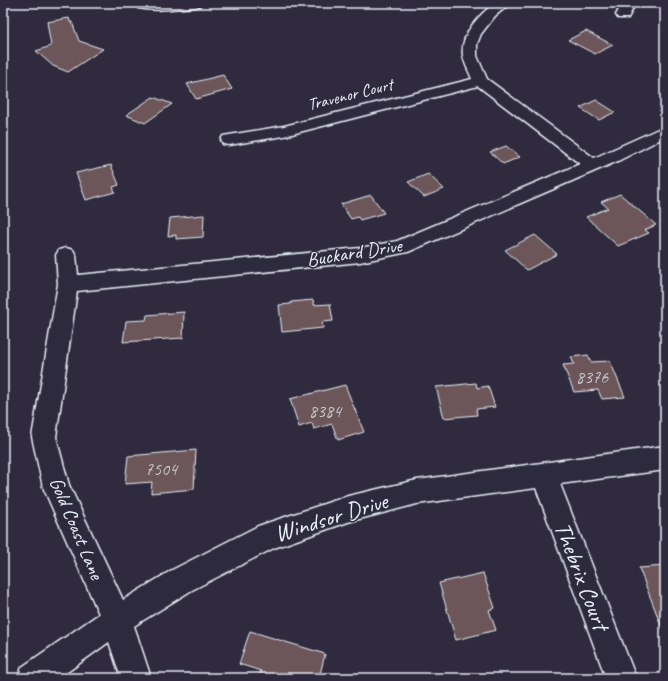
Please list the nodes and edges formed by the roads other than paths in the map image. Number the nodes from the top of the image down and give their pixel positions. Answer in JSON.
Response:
{"nodes":[{"id":1,"x":195,"y":3,"type":"edge"},
{"id":2,"x":504,"y":3,"type":"edge"},
{"id":3,"x":630,"y":3,"type":"edge"},
{"id":4,"x":143,"y":5,"type":"dead end"},
{"id":5,"x":623,"y":16,"type":"dead end"},
{"id":6,"x":481,"y":81,"type":"junction"},
{"id":7,"x":665,"y":131,"type":"edge"},
{"id":8,"x":229,"y":140,"type":"dead end"},
{"id":9,"x":592,"y":165,"type":"junction"},
{"id":10,"x":66,"y":255,"type":"dead end"},
{"id":11,"x":68,"y":284,"type":"junction"},
{"id":12,"x":665,"y":458,"type":"edge"},
{"id":13,"x":544,"y":475,"type":"junction"},
{"id":14,"x":117,"y":620,"type":"junction"},
{"id":15,"x":33,"y":678,"type":"edge"},
{"id":16,"x":136,"y":678,"type":"edge"},
{"id":17,"x":621,"y":678,"type":"edge"}],
"edges":[{"from":1,"to":4,"type":"street"},
{"from":2,"to":6,"type":"street"},
{"from":3,"to":5,"type":"street"},
{"from":6,"to":8,"type":"street","name":"Travenor Court"},
{"from":6,"to":9,"type":"street"},
{"from":7,"to":9,"type":"street","name":"Buckard Drive"},
{"from":9,"to":11,"type":"street","name":"Buckard Drive"},
{"from":10,"to":11,"type":"street","name":"Gold Coast Lane"},
{"from":11,"to":14,"type":"street","name":"Gold Coast Lane"},
{"from":12,"to":13,"type":"street","name":"Windsor Drive"},
{"from":13,"to":14,"type":"street","name":"Windsor Drive"},
{"from":13,"to":17,"type":"street","name":"Thebrix Court"},
{"from":14,"to":15,"type":"street","name":"Windsor Drive"},
{"from":14,"to":16,"type":"street","name":"Gold Coast Lane"}]}
